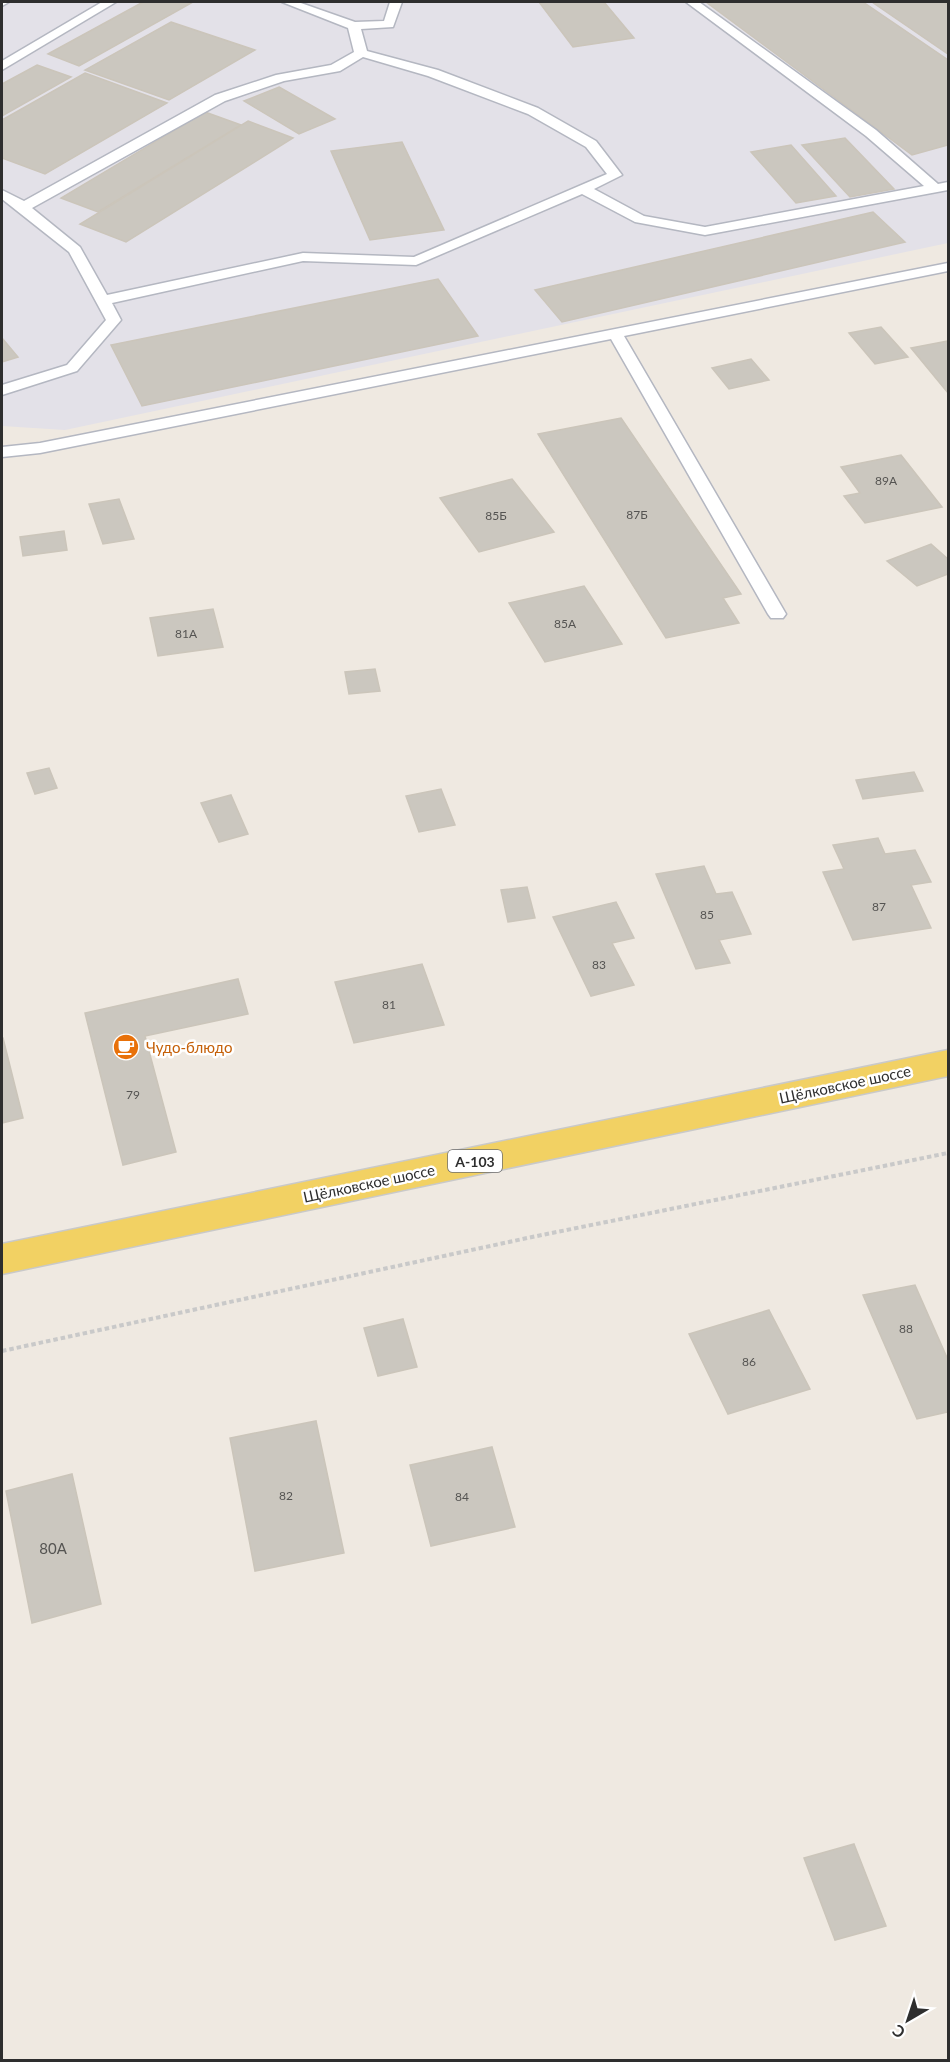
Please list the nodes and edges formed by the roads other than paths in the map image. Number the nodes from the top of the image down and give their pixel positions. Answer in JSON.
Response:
{"nodes":[{"id":1,"x":110,"y":2,"type":"edge"},
{"id":2,"x":288,"y":2,"type":"edge"},
{"id":3,"x":396,"y":2,"type":"edge"},
{"id":4,"x":692,"y":2,"type":"edge"},
{"id":5,"x":354,"y":26,"type":"junction"},
{"id":6,"x":361,"y":53,"type":"junction"},
{"id":7,"x":2,"y":66,"type":"edge"},
{"id":8,"x":942,"y":187,"type":"edge"},
{"id":9,"x":583,"y":189,"type":"junction"},
{"id":10,"x":2,"y":194,"type":"edge"},
{"id":11,"x":23,"y":207,"type":"junction"},
{"id":12,"x":948,"y":267,"type":"edge"},
{"id":13,"x":103,"y":300,"type":"junction"},
{"id":14,"x":615,"y":333,"type":"junction"},
{"id":15,"x":2,"y":390,"type":"edge"},
{"id":16,"x":2,"y":452,"type":"edge"},
{"id":17,"x":777,"y":614,"type":"dead end"},
{"id":18,"x":948,"y":1063,"type":"edge"},
{"id":19,"x":2,"y":1259,"type":"edge"}],
"edges":[{"from":1,"to":7,"type":"lane"},
{"from":2,"to":5,"type":"lane"},
{"from":3,"to":5,"type":"lane"},
{"from":4,"to":8,"type":"lane"},
{"from":5,"to":6,"type":"lane"},
{"from":6,"to":9,"type":"lane"},
{"from":6,"to":11,"type":"lane"},
{"from":8,"to":9,"type":"lane"},
{"from":9,"to":13,"type":"lane"},
{"from":10,"to":11,"type":"lane"},
{"from":11,"to":13,"type":"lane"},
{"from":12,"to":14,"type":"lane"},
{"from":13,"to":15,"type":"lane"},
{"from":14,"to":16,"type":"lane"},
{"from":14,"to":17,"type":"lane"},
{"from":18,"to":19,"type":"main road","name":"Щёлковское шоссе","number":"А-103"}]}
